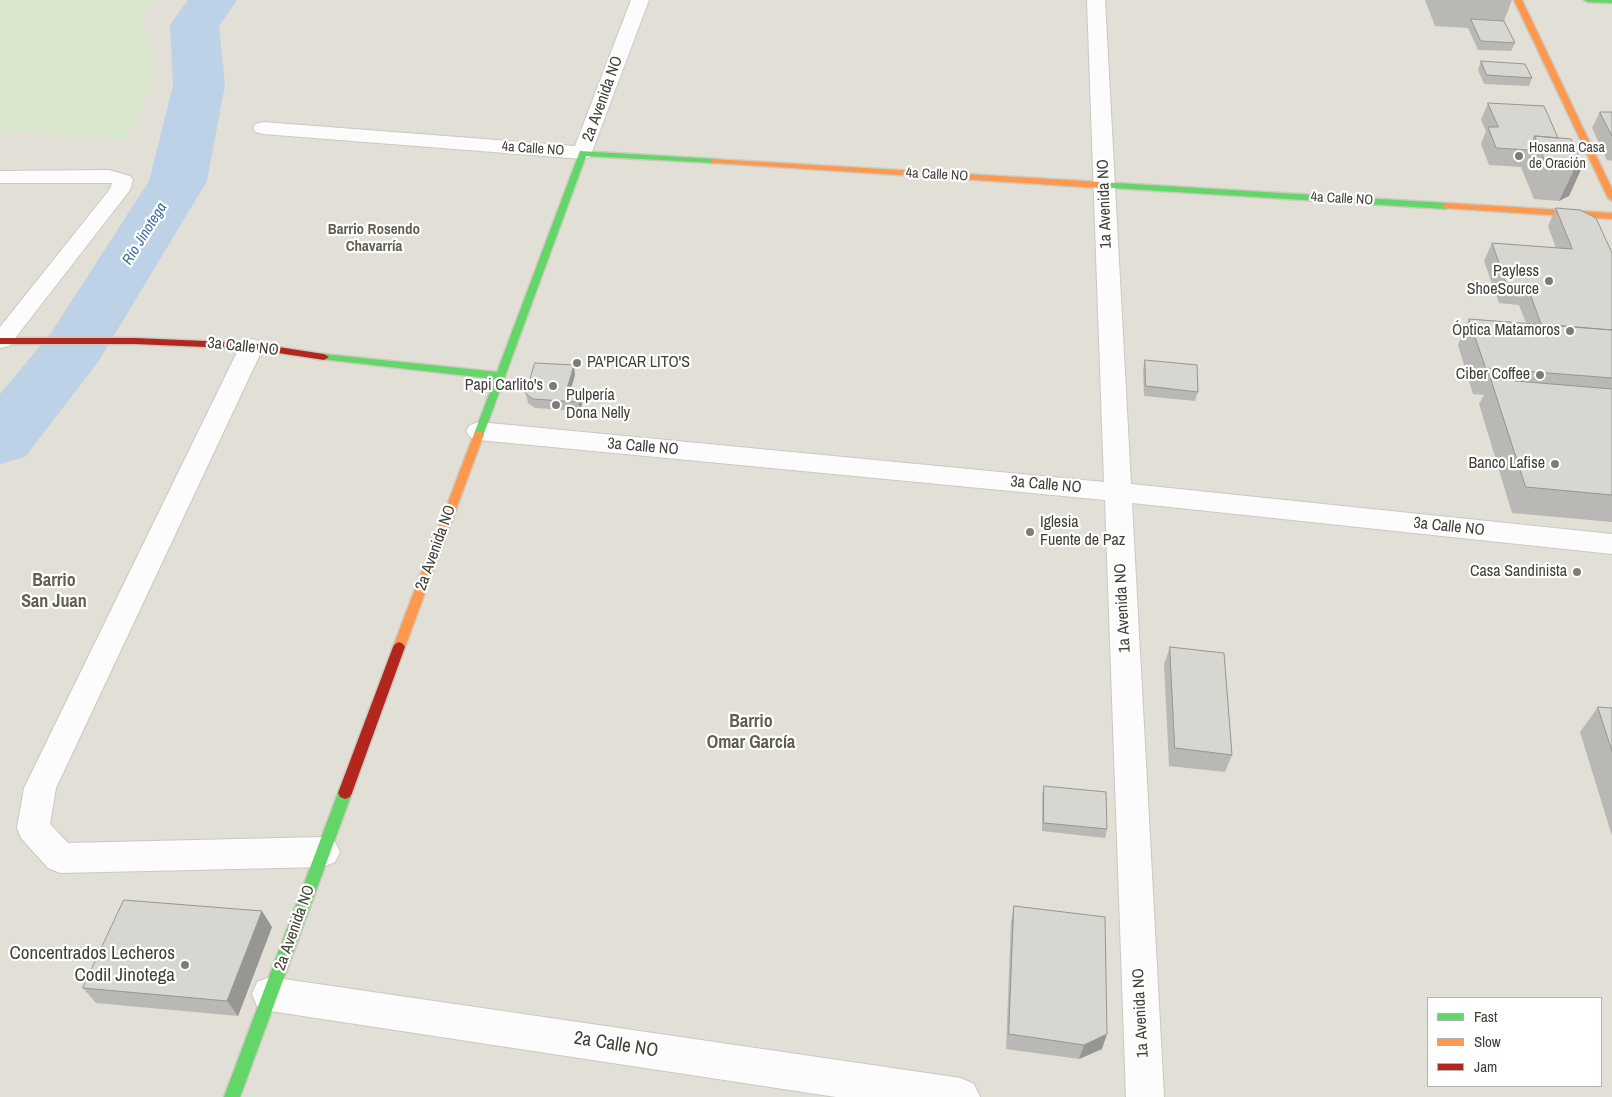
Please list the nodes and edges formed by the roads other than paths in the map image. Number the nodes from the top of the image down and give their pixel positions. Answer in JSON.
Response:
{"nodes":[{"id":1,"x":640,"y":0,"type":"edge"},
{"id":2,"x":1096,"y":0,"type":"edge"},
{"id":3,"x":1518,"y":0,"type":"edge"},
{"id":4,"x":1588,"y":0,"type":"edge"},
{"id":5,"x":1612,"y":1,"type":"edge"},
{"id":6,"x":263,"y":128,"type":"dead end"},
{"id":7,"x":583,"y":153,"type":"junction"},
{"id":8,"x":0,"y":177,"type":"edge"},
{"id":9,"x":1104,"y":185,"type":"junction"},
{"id":10,"x":1612,"y":198,"type":"edge"},
{"id":11,"x":1612,"y":216,"type":"edge"},
{"id":12,"x":1,"y":341,"type":"edge"},
{"id":13,"x":252,"y":346,"type":"junction"},
{"id":14,"x":500,"y":376,"type":"junction"},
{"id":15,"x":480,"y":431,"type":"junction"},
{"id":16,"x":1118,"y":492,"type":"junction"},
{"id":17,"x":1612,"y":544,"type":"edge"},
{"id":18,"x":323,"y":852,"type":"junction"},
{"id":19,"x":270,"y":994,"type":"junction"},
{"id":20,"x":232,"y":1097,"type":"edge"},
{"id":21,"x":961,"y":1097,"type":"edge"},
{"id":22,"x":1145,"y":1097,"type":"edge"}],
"edges":[{"from":1,"to":7,"type":"street","name":"2a Avenida NO"},
{"from":2,"to":9,"type":"street","name":"1a Avenida NO"},
{"from":3,"to":10,"type":"street"},
{"from":4,"to":5,"type":"street"},
{"from":6,"to":7,"type":"street","name":"4a Calle NO"},
{"from":7,"to":9,"type":"street","name":"4a Calle NO"},
{"from":7,"to":14,"type":"street","name":"2a Avenida NO"},
{"from":8,"to":12,"type":"street"},
{"from":9,"to":11,"type":"street","name":"4a Calle NO"},
{"from":9,"to":16,"type":"street","name":"1a Avenida NO"},
{"from":12,"to":13,"type":"street","name":"3a Calle NO"},
{"from":13,"to":14,"type":"street","name":"3a Calle NO"},
{"from":13,"to":18,"type":"street"},
{"from":14,"to":15,"type":"street","name":"2a Avenida NO"},
{"from":15,"to":16,"type":"street","name":"3a Calle NO"},
{"from":15,"to":18,"type":"street","name":"2a Avenida NO"},
{"from":16,"to":17,"type":"street","name":"3a Calle NO"},
{"from":16,"to":22,"type":"street","name":"1a Avenida NO"},
{"from":18,"to":19,"type":"street","name":"2a Avenida NO"},
{"from":19,"to":20,"type":"street","name":"2a Avenida NO"},
{"from":19,"to":21,"type":"street","name":"2a Calle NO"}]}
